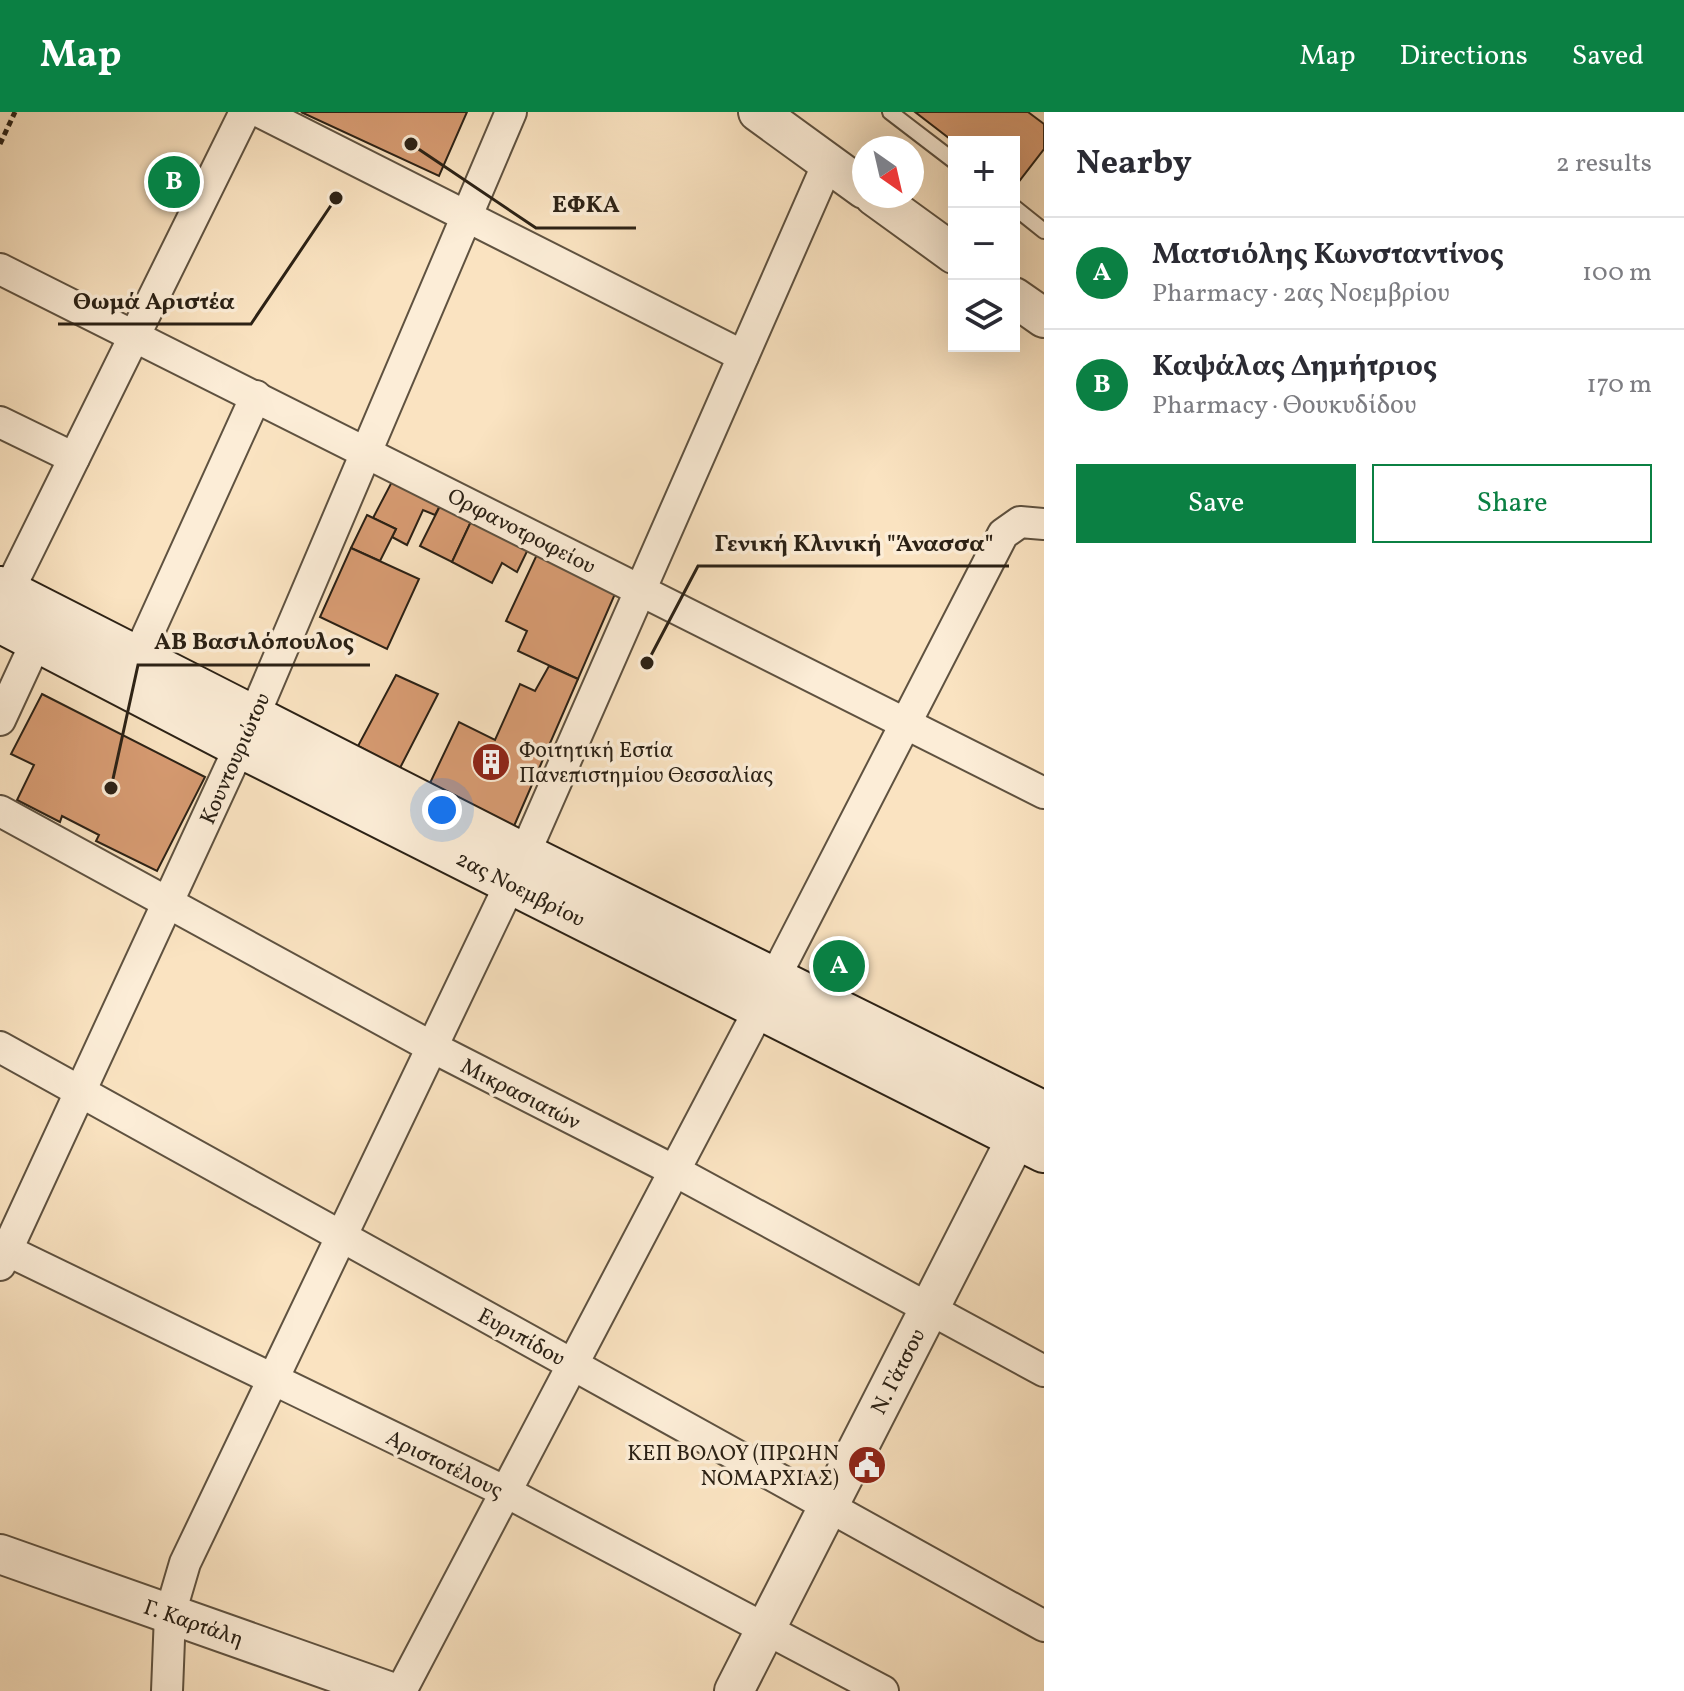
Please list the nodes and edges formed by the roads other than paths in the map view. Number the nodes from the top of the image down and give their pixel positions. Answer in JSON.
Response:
{"nodes":[{"id":1,"x":245,"y":112,"type":"edge"},
{"id":2,"x":260,"y":112,"type":"edge"},
{"id":3,"x":511,"y":112,"type":"edge"},
{"id":4,"x":758,"y":112,"type":"edge"},
{"id":5,"x":890,"y":112,"type":"edge"},
{"id":6,"x":948,"y":156,"type":"edge"},
{"id":7,"x":828,"y":163,"type":"junction"},
{"id":8,"x":852,"y":180,"type":"edge"},
{"id":9,"x":891,"y":208,"type":"edge"},
{"id":10,"x":1015,"y":208,"type":"edge"},
{"id":11,"x":467,"y":214,"type":"junction"},
{"id":12,"x":1044,"y":231,"type":"edge"},
{"id":13,"x":948,"y":250,"type":"edge"},
{"id":14,"x":0,"y":269,"type":"edge"},
{"id":15,"x":1020,"y":301,"type":"edge"},
{"id":16,"x":1044,"y":318,"type":"edge"},
{"id":17,"x":135,"y":335,"type":"junction"},
{"id":18,"x":743,"y":356,"type":"junction"},
{"id":19,"x":256,"y":396,"type":"junction"},
{"id":20,"x":0,"y":422,"type":"edge"},
{"id":21,"x":367,"y":451,"type":"junction"},
{"id":22,"x":74,"y":458,"type":"junction"},
{"id":23,"x":1032,"y":523,"type":"edge"},
{"id":24,"x":641,"y":591,"type":"junction"},
{"id":25,"x":3,"y":600,"type":"edge"},
{"id":26,"x":37,"y":640,"type":"junction"},
{"id":27,"x":137,"y":658,"type":"junction"},
{"id":28,"x":0,"y":720,"type":"edge"},
{"id":29,"x":907,"y":725,"type":"junction"},
{"id":30,"x":246,"y":732,"type":"junction"},
{"id":31,"x":1044,"y":793,"type":"edge"},
{"id":32,"x":0,"y":811,"type":"edge"},
{"id":33,"x":517,"y":869,"type":"junction"},
{"id":34,"x":167,"y":905,"type":"junction"},
{"id":35,"x":767,"y":994,"type":"junction"},
{"id":36,"x":430,"y":1046,"type":"junction"},
{"id":37,"x":0,"y":1047,"type":"edge"},
{"id":38,"x":80,"y":1092,"type":"junction"},
{"id":39,"x":1036,"y":1119,"type":"edge"},
{"id":40,"x":675,"y":1171,"type":"junction"},
{"id":41,"x":341,"y":1236,"type":"junction"},
{"id":42,"x":2,"y":1254,"type":"edge"},
{"id":43,"x":928,"y":1310,"type":"junction"},
{"id":44,"x":575,"y":1365,"type":"junction"},
{"id":45,"x":1044,"y":1371,"type":"edge"},
{"id":46,"x":272,"y":1378,"type":"junction"},
{"id":47,"x":506,"y":1492,"type":"junction"},
{"id":48,"x":828,"y":1506,"type":"junction"},
{"id":49,"x":0,"y":1554,"type":"edge"},
{"id":50,"x":170,"y":1614,"type":"junction"},
{"id":51,"x":1044,"y":1626,"type":"edge"},
{"id":52,"x":766,"y":1629,"type":"junction"},
{"id":53,"x":167,"y":1691,"type":"edge"},
{"id":54,"x":388,"y":1691,"type":"edge"},
{"id":55,"x":401,"y":1691,"type":"edge"},
{"id":56,"x":734,"y":1691,"type":"edge"},
{"id":57,"x":883,"y":1691,"type":"edge"}],
"edges":[{"from":1,"to":17,"type":"street"},
{"from":2,"to":11,"type":"street"},
{"from":3,"to":11,"type":"street","name":"Κουντουριώτου"},
{"from":4,"to":7,"type":"street"},
{"from":5,"to":6,"type":"lane"},
{"from":7,"to":8,"type":"street"},
{"from":7,"to":18,"type":"street"},
{"from":9,"to":13,"type":"street"},
{"from":10,"to":12,"type":"lane"},
{"from":11,"to":18,"type":"street"},
{"from":11,"to":21,"type":"street","name":"Κουντουριώτου"},
{"from":14,"to":17,"type":"street","name":"Ορφανοτροφείου"},
{"from":15,"to":16,"type":"street"},
{"from":17,"to":19,"type":"street","name":"Ορφανοτροφείου"},
{"from":17,"to":22,"type":"street"},
{"from":18,"to":24,"type":"street"},
{"from":19,"to":21,"type":"street","name":"Ορφανοτροφείου"},
{"from":19,"to":27,"type":"street"},
{"from":20,"to":22,"type":"street"},
{"from":21,"to":24,"type":"street","name":"Ορφανοτροφείου"},
{"from":21,"to":30,"type":"street","name":"Κουντουριώτου"},
{"from":22,"to":25,"type":"street"},
{"from":23,"to":29,"type":"street"},
{"from":24,"to":29,"type":"street","name":"Ορφανοτροφείου"},
{"from":24,"to":33,"type":"street"},
{"from":25,"to":26,"type":"main road","name":"2ας Νοεμβρίου"},
{"from":25,"to":27,"type":"main road","name":"2ας Νοεμβρίου"},
{"from":26,"to":28,"type":"street"},
{"from":26,"to":30,"type":"main road","name":"2ας Νοεμβρίου"},
{"from":27,"to":30,"type":"main road","name":"2ας Νοεμβρίου"},
{"from":29,"to":31,"type":"street","name":"Ορφανοτροφείου"},
{"from":29,"to":35,"type":"street"},
{"from":30,"to":33,"type":"main road","name":"2ας Νοεμβρίου"},
{"from":30,"to":34,"type":"street","name":"Κουντουριώτου"},
{"from":32,"to":34,"type":"street","name":"Μικρασιατών"},
{"from":33,"to":35,"type":"main road","name":"2ας Νοεμβρίου"},
{"from":33,"to":36,"type":"street"},
{"from":34,"to":36,"type":"street","name":"Μικρασιατών"},
{"from":34,"to":38,"type":"street","name":"Κουντουριώτου"},
{"from":35,"to":39,"type":"main road","name":"2ας Νοεμβρίου"},
{"from":35,"to":40,"type":"street"},
{"from":36,"to":40,"type":"street","name":"Μικρασιατών"},
{"from":36,"to":41,"type":"street"},
{"from":37,"to":38,"type":"street","name":"Ευριπίδου"},
{"from":38,"to":41,"type":"street","name":"Ευριπίδου"},
{"from":38,"to":42,"type":"street","name":"Κουντουριώτου"},
{"from":39,"to":43,"type":"street","name":"Ν. Γάτσου"},
{"from":40,"to":43,"type":"street","name":"Μικρασιατών"},
{"from":40,"to":44,"type":"street"},
{"from":41,"to":44,"type":"street","name":"Ευριπίδου"},
{"from":41,"to":46,"type":"street"},
{"from":42,"to":46,"type":"street","name":"Αριστοτέλους"},
{"from":43,"to":45,"type":"street","name":"Μικρασιατών"},
{"from":43,"to":48,"type":"street","name":"Ν. Γάτσου"},
{"from":44,"to":47,"type":"street"},
{"from":44,"to":48,"type":"street","name":"Ευριπίδου"},
{"from":46,"to":47,"type":"street","name":"Αριστοτέλους"},
{"from":46,"to":50,"type":"street"},
{"from":47,"to":52,"type":"street","name":"Αριστοτέλους"},
{"from":47,"to":55,"type":"street"},
{"from":48,"to":51,"type":"street","name":"Ευριπίδου"},
{"from":48,"to":52,"type":"street","name":"Ν. Γάτσου"},
{"from":49,"to":50,"type":"street","name":"Γ. Καρτάλη"},
{"from":50,"to":53,"type":"street"},
{"from":50,"to":54,"type":"street","name":"Γ. Καρτάλη"},
{"from":52,"to":56,"type":"street","name":"Ν. Γάτσου"},
{"from":52,"to":57,"type":"street","name":"Αριστοτέλους"}]}
